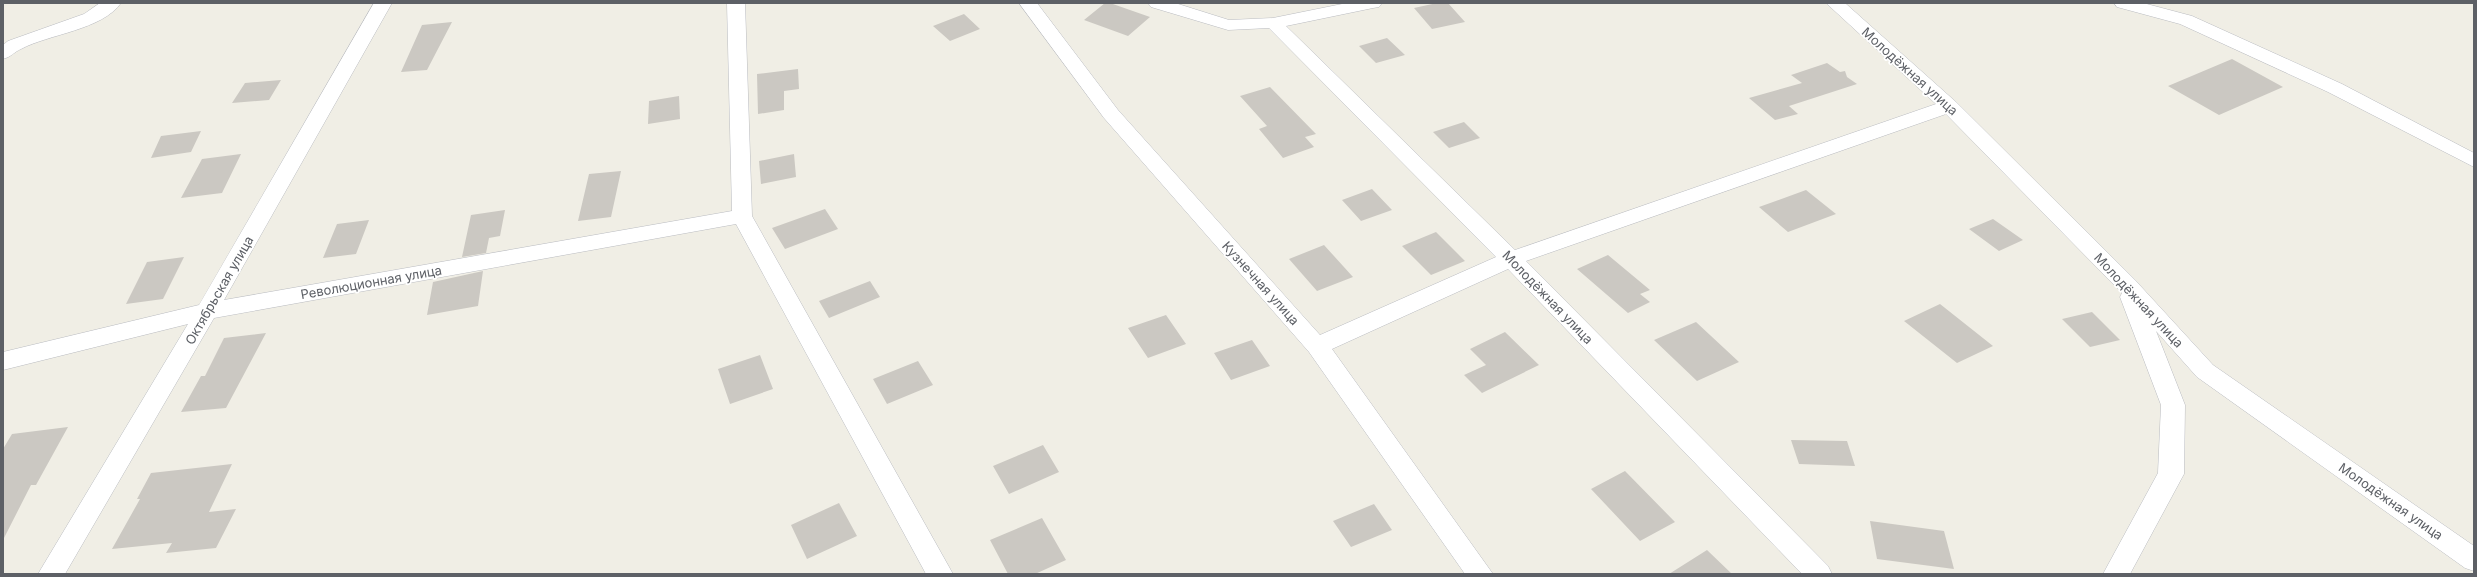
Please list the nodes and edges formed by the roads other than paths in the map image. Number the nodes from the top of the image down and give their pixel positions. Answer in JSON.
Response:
{"nodes":[{"id":1,"x":112,"y":3,"type":"edge"},
{"id":2,"x":383,"y":3,"type":"edge"},
{"id":3,"x":736,"y":3,"type":"edge"},
{"id":4,"x":1028,"y":3,"type":"edge"},
{"id":5,"x":1157,"y":3,"type":"edge"},
{"id":6,"x":1373,"y":3,"type":"edge"},
{"id":7,"x":1835,"y":3,"type":"edge"},
{"id":8,"x":2123,"y":3,"type":"edge"},
{"id":9,"x":2187,"y":12,"type":"edge"},
{"id":10,"x":1273,"y":23,"type":"junction"},
{"id":11,"x":3,"y":54,"type":"edge"},
{"id":12,"x":1949,"y":106,"type":"junction"},
{"id":13,"x":2474,"y":161,"type":"edge"},
{"id":14,"x":742,"y":216,"type":"junction"},
{"id":15,"x":1510,"y":259,"type":"junction"},
{"id":16,"x":2127,"y":285,"type":"junction"},
{"id":17,"x":207,"y":311,"type":"junction"},
{"id":18,"x":1318,"y":346,"type":"junction"},
{"id":19,"x":3,"y":361,"type":"edge"},
{"id":20,"x":2474,"y":560,"type":"edge"},
{"id":21,"x":51,"y":574,"type":"edge"},
{"id":22,"x":940,"y":574,"type":"edge"},
{"id":23,"x":1480,"y":574,"type":"edge"},
{"id":24,"x":1819,"y":574,"type":"edge"},
{"id":25,"x":2116,"y":574,"type":"edge"}],
"edges":[{"from":1,"to":11,"type":"street"},
{"from":2,"to":17,"type":"street","name":"Октябрьская улица"},
{"from":3,"to":14,"type":"street"},
{"from":4,"to":18,"type":"street","name":"Кузнечная улица"},
{"from":5,"to":10,"type":"street"},
{"from":6,"to":10,"type":"street"},
{"from":7,"to":12,"type":"street","name":"Молодёжная улица"},
{"from":8,"to":9,"type":"street"},
{"from":9,"to":13,"type":"street"},
{"from":10,"to":15,"type":"street","name":"Молодёжная улица"},
{"from":12,"to":15,"type":"street"},
{"from":12,"to":16,"type":"street","name":"Молодёжная улица"},
{"from":14,"to":17,"type":"street","name":"Революционная улица"},
{"from":14,"to":22,"type":"street"},
{"from":15,"to":18,"type":"street"},
{"from":15,"to":24,"type":"street","name":"Молодёжная улица"},
{"from":16,"to":20,"type":"street","name":"Молодёжная улица"},
{"from":16,"to":25,"type":"street"},
{"from":17,"to":19,"type":"street","name":"Революционная улица"},
{"from":17,"to":21,"type":"street","name":"Октябрьская улица"},
{"from":18,"to":23,"type":"street","name":"Кузнечная улица"}]}
